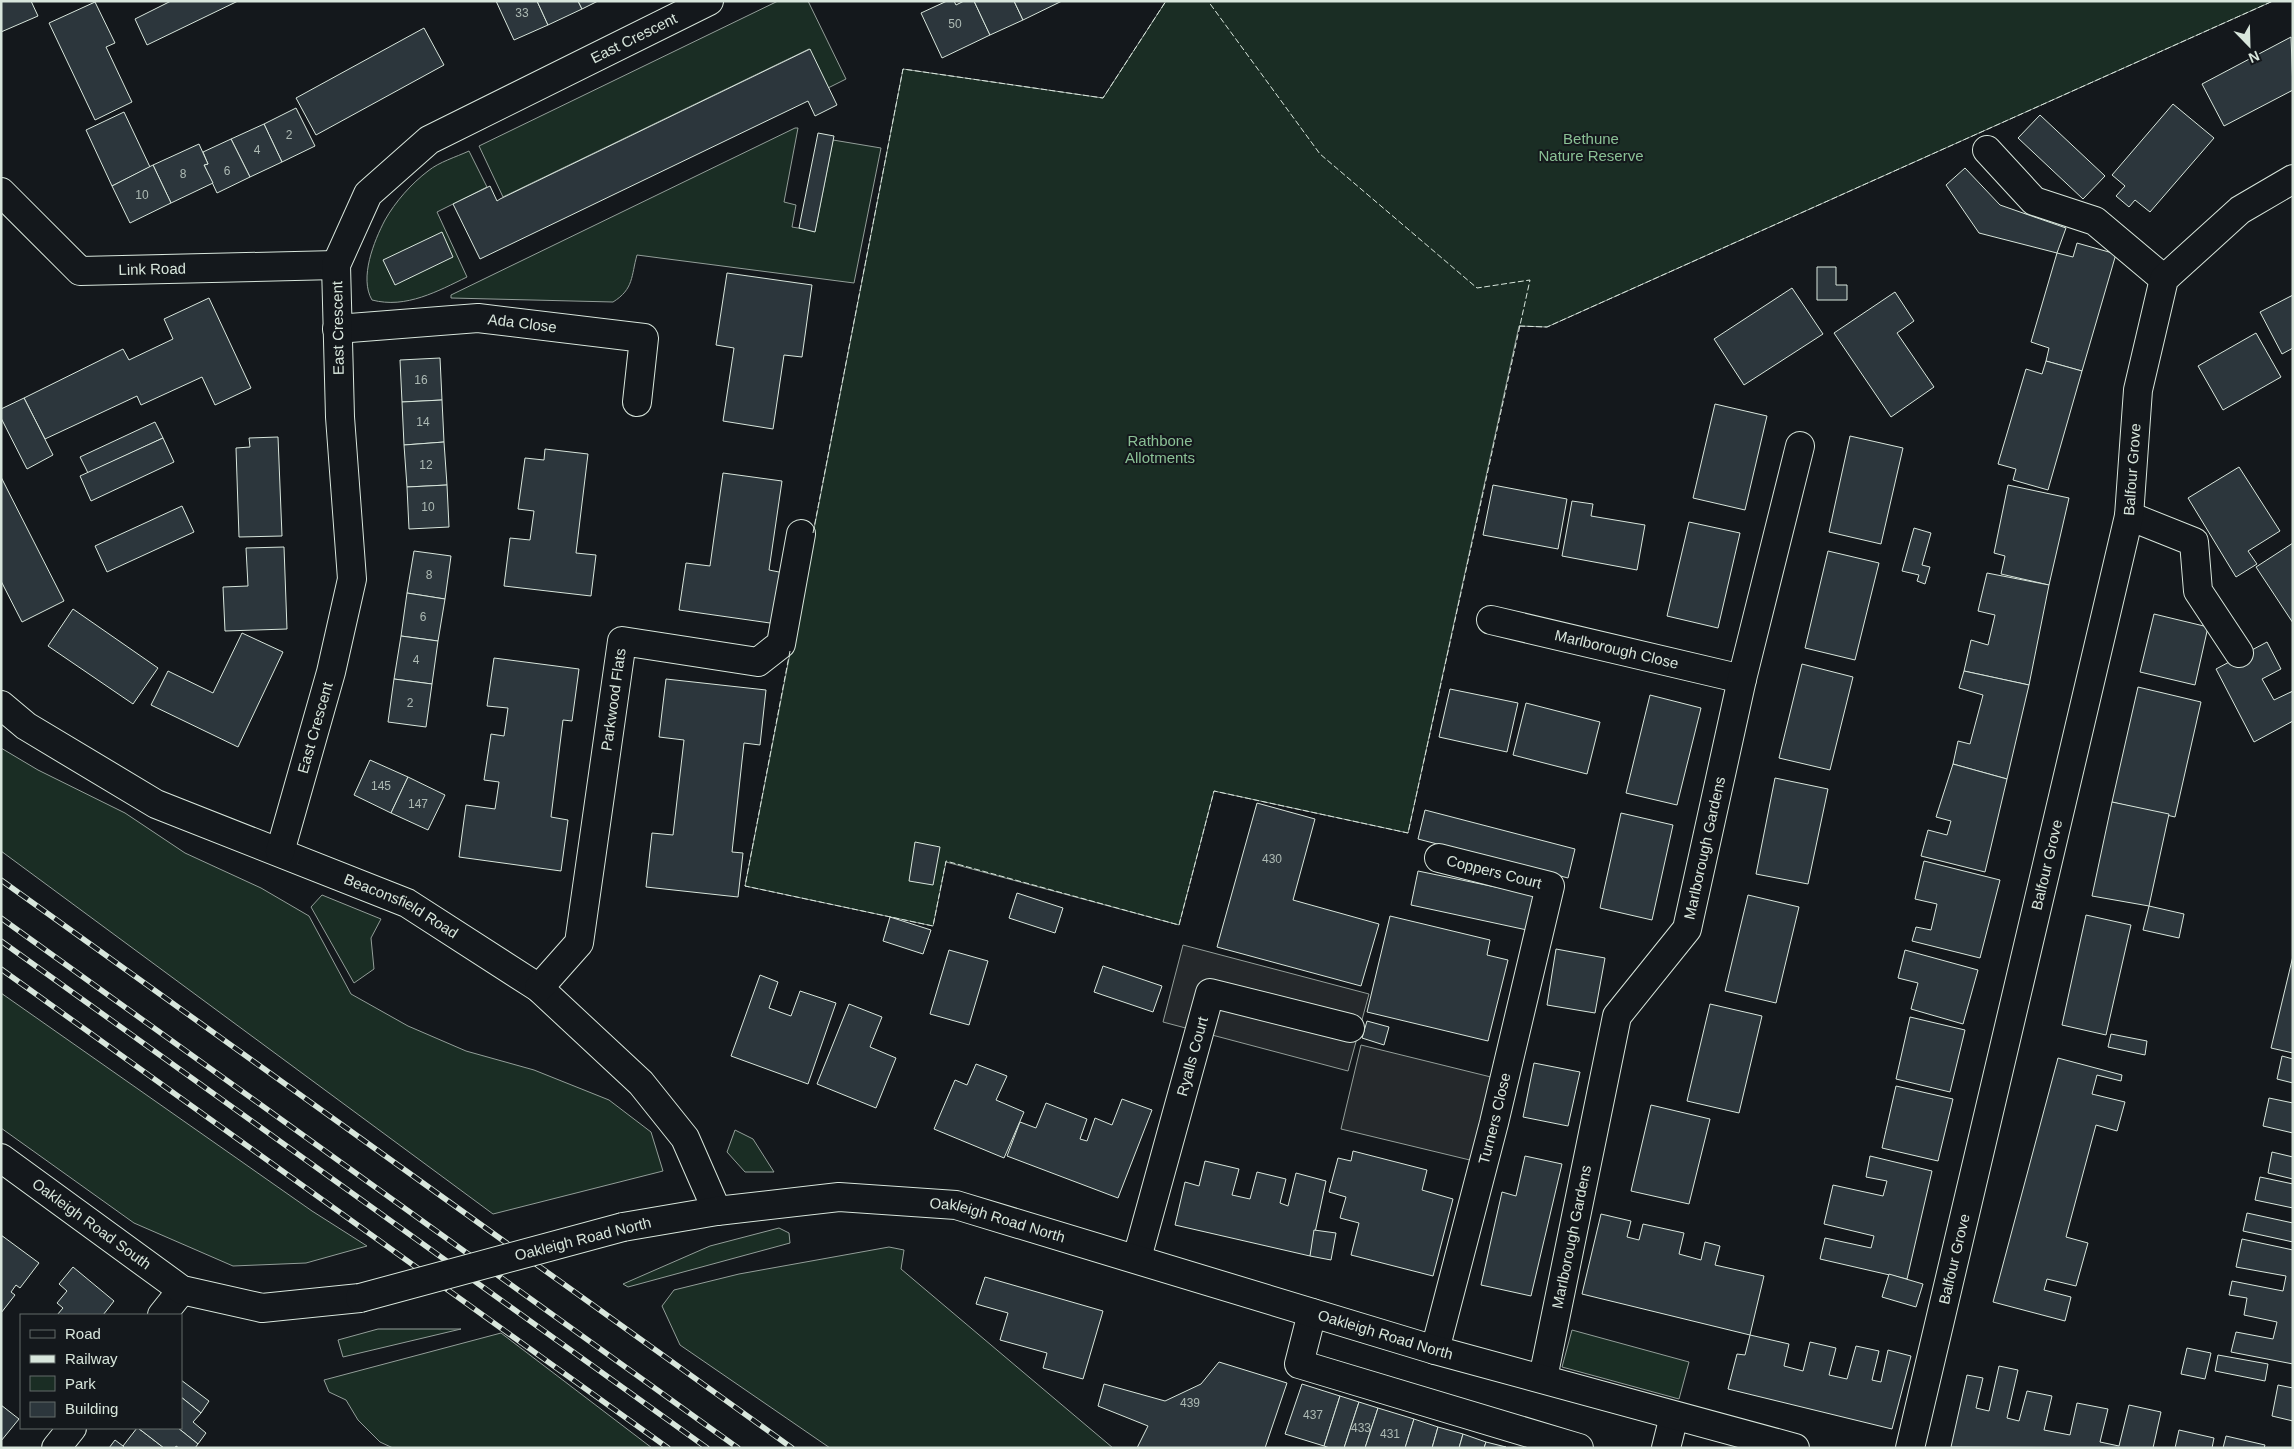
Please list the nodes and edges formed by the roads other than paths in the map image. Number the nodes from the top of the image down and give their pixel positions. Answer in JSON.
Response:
{"nodes":[{"id":1,"x":709,"y":1,"type":"edge"},
{"id":2,"x":1987,"y":150,"type":"dead end"},
{"id":3,"x":2293,"y":179,"type":"edge"},
{"id":4,"x":1,"y":192,"type":"edge"},
{"id":5,"x":336,"y":266,"type":"junction"},
{"id":6,"x":2164,"y":279,"type":"junction"},
{"id":7,"x":337,"y":329,"type":"junction"},
{"id":8,"x":637,"y":402,"type":"dead end"},
{"id":9,"x":1800,"y":446,"type":"dead end"},
{"id":10,"x":2129,"y":516,"type":"junction"},
{"id":11,"x":801,"y":534,"type":"dead end"},
{"id":12,"x":1491,"y":620,"type":"dead end"},
{"id":13,"x":2239,"y":653,"type":"dead end"},
{"id":14,"x":1742,"y":679,"type":"junction"},
{"id":15,"x":1,"y":704,"type":"edge"},
{"id":16,"x":280,"y":852,"type":"junction"},
{"id":17,"x":1438,"y":858,"type":"dead end"},
{"id":18,"x":1550,"y":886,"type":"joint"},
{"id":19,"x":538,"y":988,"type":"junction"},
{"id":20,"x":1350,"y":1028,"type":"dead end"},
{"id":21,"x":1,"y":1158,"type":"edge"},
{"id":22,"x":717,"y":1211,"type":"junction"},
{"id":23,"x":1137,"y":1258,"type":"junction"},
{"id":24,"x":182,"y":1290,"type":"junction"},
{"id":25,"x":1312,"y":1313,"type":"junction"},
{"id":26,"x":163,"y":1314,"type":"edge"},
{"id":27,"x":1436,"y":1350,"type":"junction"},
{"id":28,"x":1543,"y":1378,"type":"junction"},
{"id":29,"x":1674,"y":1416,"type":"junction"},
{"id":30,"x":71,"y":1429,"type":"edge"},
{"id":31,"x":56,"y":1448,"type":"edge"},
{"id":32,"x":1579,"y":1448,"type":"edge"},
{"id":33,"x":1666,"y":1448,"type":"edge"},
{"id":34,"x":1795,"y":1448,"type":"edge"},
{"id":35,"x":1910,"y":1448,"type":"edge"}],
"edges":[{"from":1,"to":5,"type":"street","name":"East Crescent"},
{"from":2,"to":6,"type":"street"},
{"from":3,"to":6,"type":"street"},
{"from":4,"to":5,"type":"street","name":"Link Road"},
{"from":5,"to":7,"type":"street","name":"East Crescent"},
{"from":6,"to":10,"type":"street","name":"Balfour Grove"},
{"from":7,"to":8,"type":"street","name":"Ada Close"},
{"from":7,"to":16,"type":"street","name":"East Crescent"},
{"from":9,"to":14,"type":"street","name":"Marlborough Gardens"},
{"from":10,"to":13,"type":"street"},
{"from":10,"to":35,"type":"street","name":"Balfour Grove"},
{"from":11,"to":19,"type":"street","name":"Parkwood Flats"},
{"from":12,"to":14,"type":"street","name":"Marlborough Close"},
{"from":14,"to":28,"type":"street","name":"Marlborough Gardens"},
{"from":15,"to":16,"type":"street","name":"Beaconsfield Road"},
{"from":16,"to":19,"type":"street","name":"Beaconsfield Road"},
{"from":17,"to":18,"type":"street","name":"Coppers Court"},
{"from":18,"to":27,"type":"street","name":"Turners Close"},
{"from":19,"to":22,"type":"street","name":"Beaconsfield Road"},
{"from":20,"to":23,"type":"street","name":"Ryalls Court"},
{"from":21,"to":24,"type":"street","name":"Oakleigh Road South"},
{"from":22,"to":23,"type":"street","name":"Oakleigh Road North"},
{"from":22,"to":24,"type":"street","name":"Oakleigh Road North","bridge":true},
{"from":23,"to":25,"type":"street","name":"Oakleigh Road North"},
{"from":24,"to":26,"type":"street"},
{"from":25,"to":27,"type":"street","name":"Oakleigh Road North"},
{"from":25,"to":32,"type":"street"},
{"from":27,"to":28,"type":"street","name":"Oakleigh Road North"},
{"from":28,"to":29,"type":"street","name":"Oakleigh Road North"},
{"from":29,"to":33,"type":"street"},
{"from":29,"to":34,"type":"street","name":"Oakleigh Road North"},
{"from":30,"to":31,"type":"street"}]}
